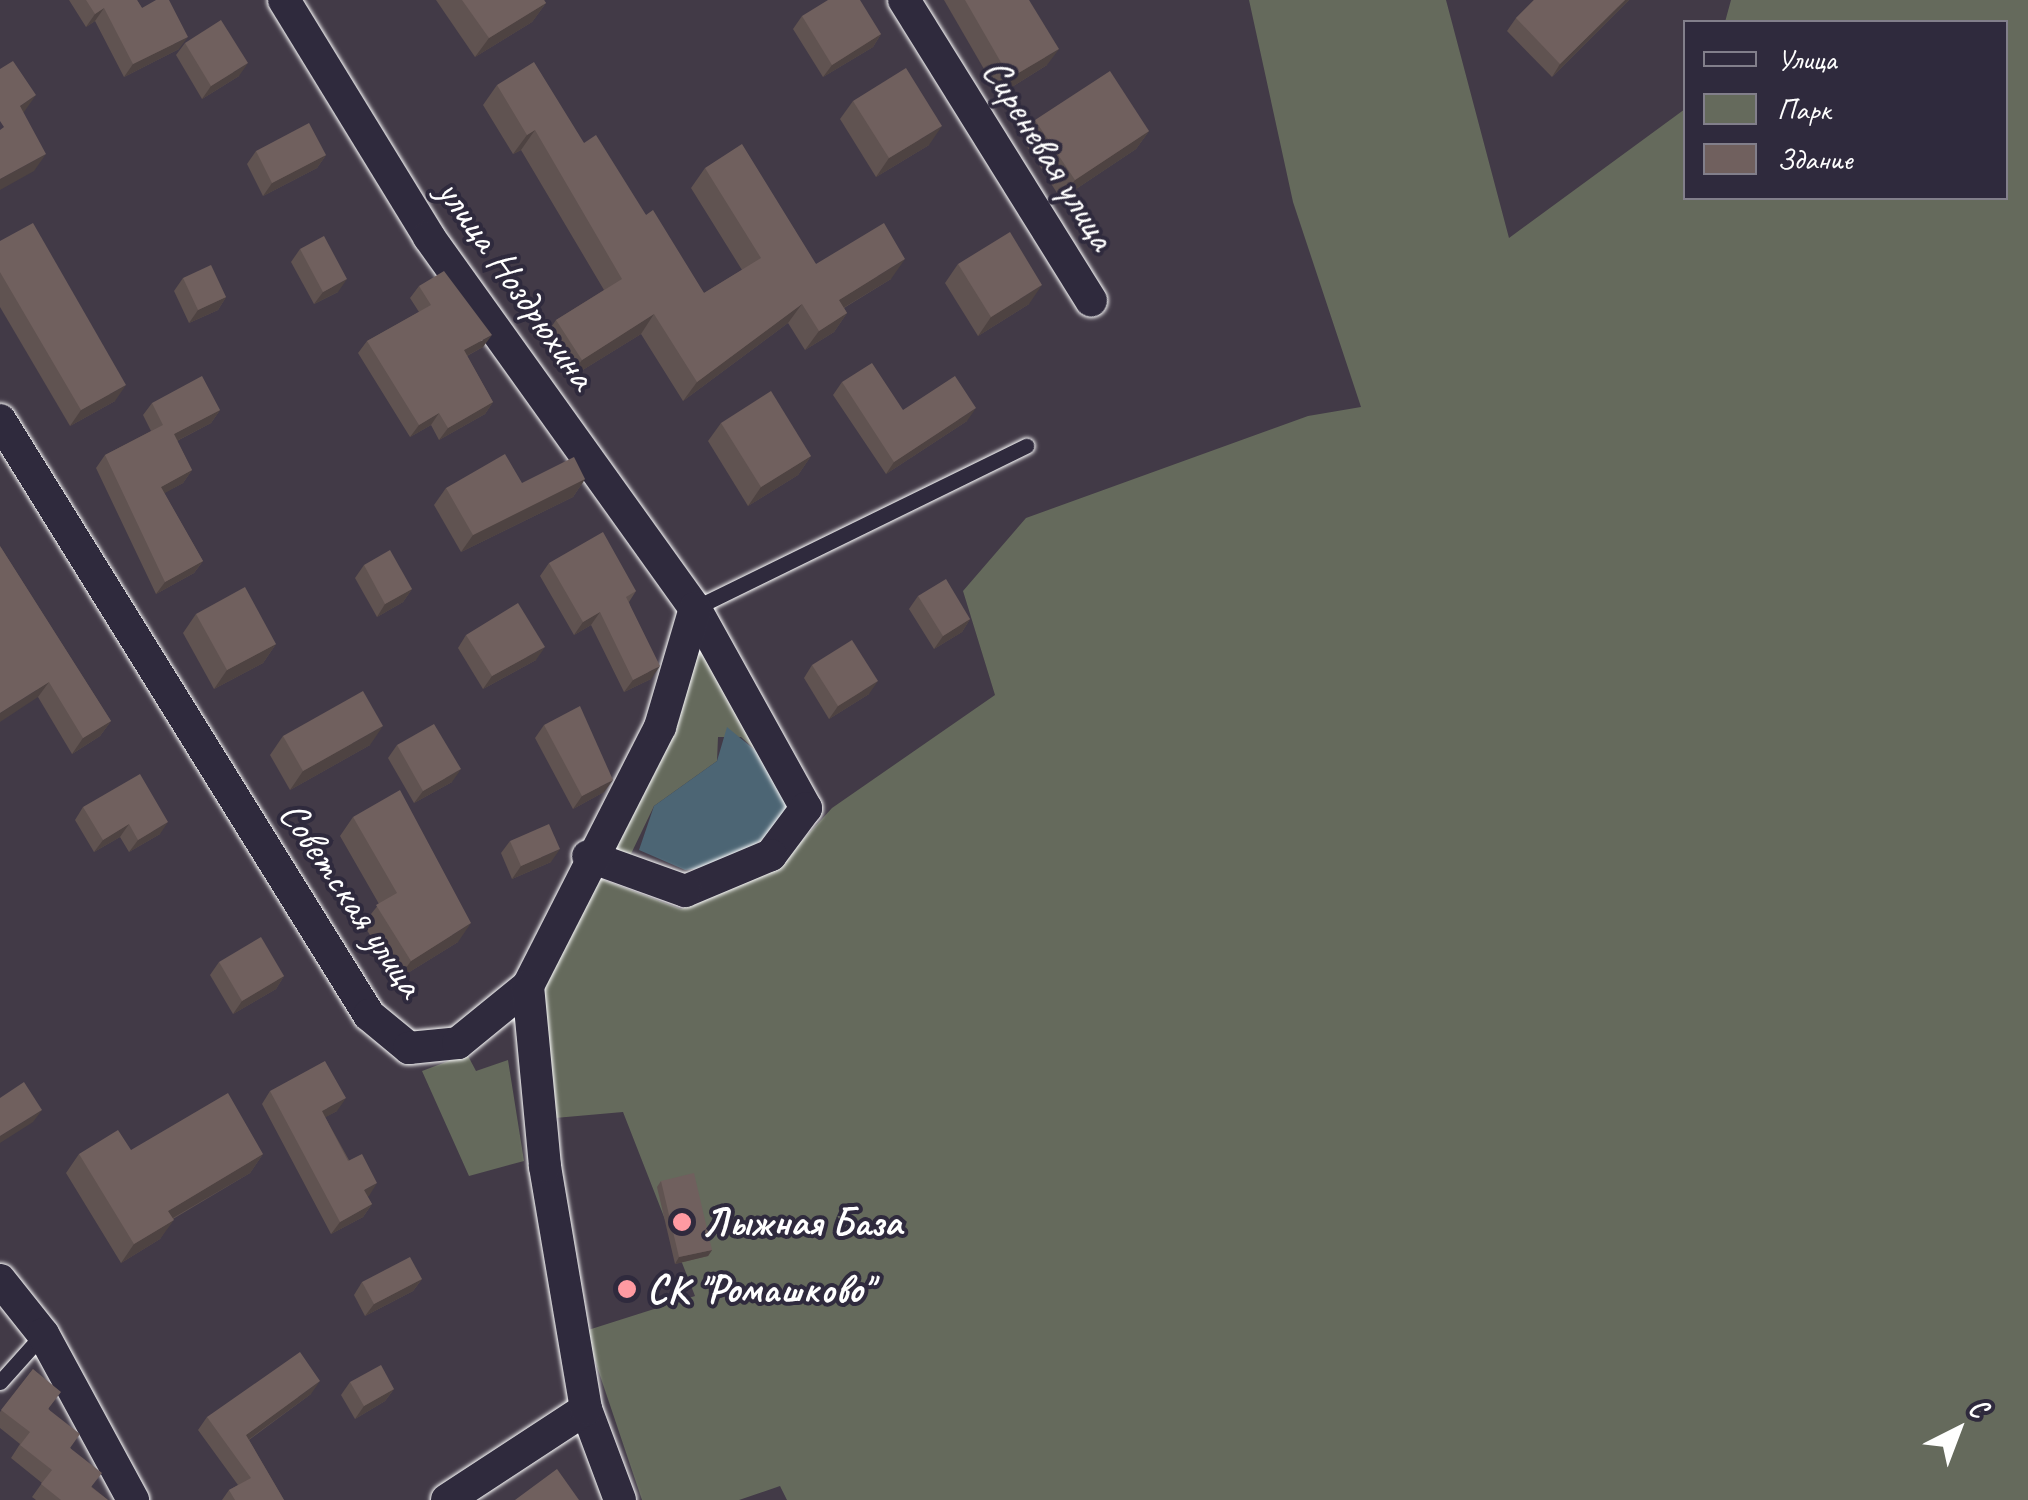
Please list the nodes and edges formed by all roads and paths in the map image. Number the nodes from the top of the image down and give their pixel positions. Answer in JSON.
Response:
{"nodes":[{"id":1,"x":284,"y":0,"type":"edge"},
{"id":2,"x":904,"y":0,"type":"edge"},
{"id":3,"x":1091,"y":302,"type":"dead end"},
{"id":4,"x":0,"y":420,"type":"edge"},
{"id":5,"x":1026,"y":446,"type":"dead end"},
{"id":6,"x":695,"y":608,"type":"junction"},
{"id":7,"x":588,"y":856,"type":"junction"},
{"id":8,"x":528,"y":986,"type":"junction"},
{"id":9,"x":0,"y":1280,"type":"edge"},
{"id":10,"x":43,"y":1334,"type":"junction"},
{"id":11,"x":0,"y":1382,"type":"edge"},
{"id":12,"x":586,"y":1409,"type":"junction"},
{"id":13,"x":133,"y":1500,"type":"edge"},
{"id":14,"x":447,"y":1500,"type":"edge"},
{"id":15,"x":620,"y":1500,"type":"edge"}],
"edges":[{"from":1,"to":6,"type":"street","name":"улица Ноздрюхина"},
{"from":2,"to":3,"type":"street","name":"Сиреневая улица"},
{"from":4,"to":8,"type":"street","name":"Советская улица"},
{"from":5,"to":6,"type":"lane"},
{"from":6,"to":7,"type":"street","name":"Советская улица"},
{"from":6,"to":7,"type":"street","name":"улица Ноздрюхина"},
{"from":7,"to":8,"type":"street","name":"Советская улица"},
{"from":8,"to":12,"type":"street"},
{"from":9,"to":10,"type":"street"},
{"from":10,"to":11,"type":"lane"},
{"from":10,"to":13,"type":"street"},
{"from":12,"to":14,"type":"street"},
{"from":12,"to":15,"type":"street"}]}
